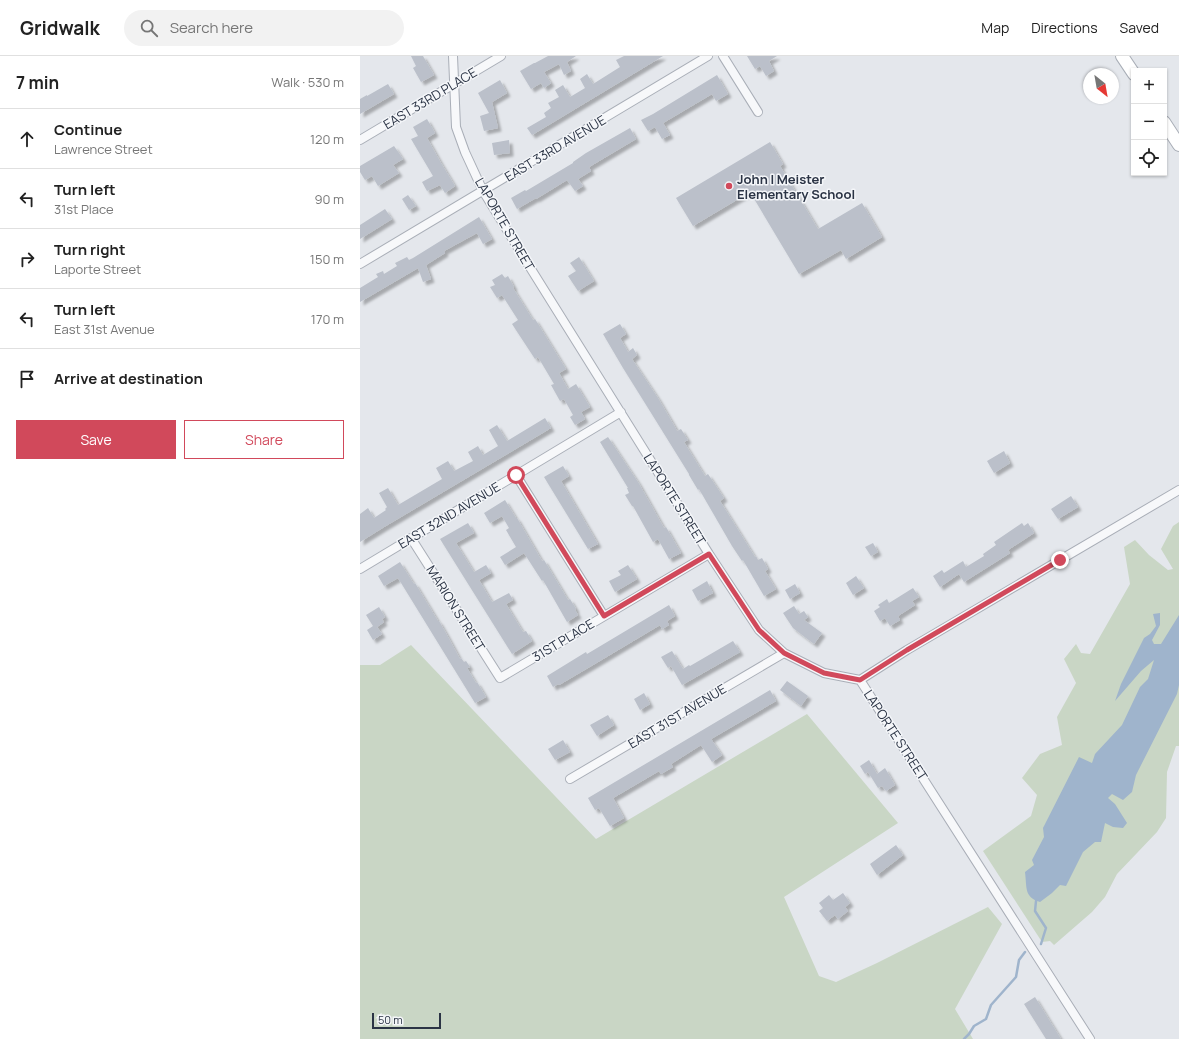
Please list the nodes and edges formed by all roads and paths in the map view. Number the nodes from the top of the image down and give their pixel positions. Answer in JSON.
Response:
{"nodes":[{"id":1,"x":453,"y":56,"type":"edge"},
{"id":2,"x":501,"y":56,"type":"edge"},
{"id":3,"x":708,"y":56,"type":"edge"},
{"id":4,"x":723,"y":56,"type":"edge"},
{"id":5,"x":1122,"y":56,"type":"edge"},
{"id":6,"x":1131,"y":70,"type":"edge"},
{"id":7,"x":454,"y":84,"type":"junction"},
{"id":8,"x":758,"y":112,"type":"dead end"},
{"id":9,"x":1167,"y":127,"type":"edge"},
{"id":10,"x":360,"y":140,"type":"edge"},
{"id":11,"x":1179,"y":145,"type":"edge"},
{"id":12,"x":483,"y":190,"type":"junction"},
{"id":13,"x":360,"y":264,"type":"edge"},
{"id":14,"x":621,"y":412,"type":"junction"},
{"id":15,"x":516,"y":475,"type":"junction"},
{"id":16,"x":1179,"y":490,"type":"edge"},
{"id":17,"x":411,"y":538,"type":"junction"},
{"id":18,"x":709,"y":554,"type":"junction"},
{"id":19,"x":360,"y":569,"type":"edge"},
{"id":20,"x":604,"y":616,"type":"junction"},
{"id":21,"x":784,"y":653,"type":"junction"},
{"id":22,"x":500,"y":678,"type":"joint"},
{"id":23,"x":860,"y":680,"type":"junction"},
{"id":24,"x":570,"y":779,"type":"dead end"},
{"id":25,"x":1090,"y":1039,"type":"edge"}],
"edges":[{"from":1,"to":7,"type":"street","name":"LAPORTE STREET"},
{"from":2,"to":7,"type":"street","name":"EAST 33RD PLACE"},
{"from":3,"to":12,"type":"street","name":"EAST 33RD AVENUE"},
{"from":4,"to":8,"type":"street"},
{"from":5,"to":6,"type":"street"},
{"from":7,"to":10,"type":"street","name":"EAST 33RD PLACE"},
{"from":7,"to":12,"type":"street","name":"LAPORTE STREET"},
{"from":9,"to":11,"type":"street"},
{"from":12,"to":13,"type":"street","name":"EAST 33RD AVENUE"},
{"from":12,"to":14,"type":"street","name":"LAPORTE STREET"},
{"from":14,"to":15,"type":"street","name":"EAST 32ND AVENUE"},
{"from":14,"to":18,"type":"street","name":"LAPORTE STREET"},
{"from":15,"to":17,"type":"street","name":"EAST 32ND AVENUE"},
{"from":15,"to":20,"type":"street"},
{"from":16,"to":23,"type":"street"},
{"from":17,"to":19,"type":"street","name":"EAST 32ND AVENUE"},
{"from":17,"to":22,"type":"street","name":"MARION STREET"},
{"from":18,"to":20,"type":"street","name":"31ST PLACE"},
{"from":18,"to":21,"type":"street","name":"LAPORTE STREET"},
{"from":20,"to":22,"type":"street","name":"31ST PLACE"},
{"from":21,"to":23,"type":"street","name":"LAPORTE STREET"},
{"from":21,"to":24,"type":"street","name":"EAST 31ST AVENUE"},
{"from":23,"to":25,"type":"street","name":"LAPORTE STREET"}]}
